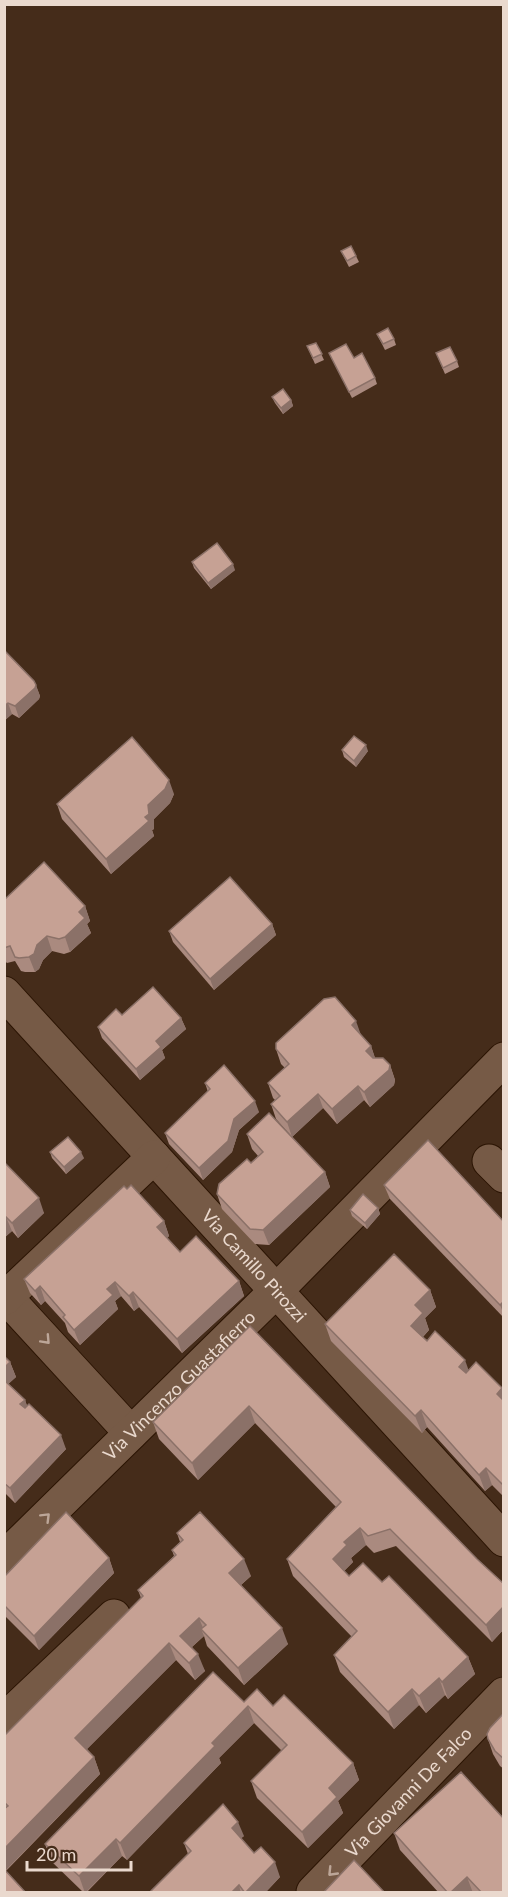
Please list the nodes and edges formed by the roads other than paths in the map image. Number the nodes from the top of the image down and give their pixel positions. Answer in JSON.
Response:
{"nodes":[{"id":1,"x":4,"y":993,"type":"edge"},
{"id":2,"x":504,"y":1059,"type":"edge"},
{"id":3,"x":154,"y":1157,"type":"junction"},
{"id":4,"x":276,"y":1291,"type":"junction"},
{"id":5,"x":5,"y":1297,"type":"edge"},
{"id":6,"x":131,"y":1433,"type":"junction"},
{"id":7,"x":504,"y":1540,"type":"edge"},
{"id":8,"x":4,"y":1558,"type":"edge"},
{"id":9,"x":114,"y":1616,"type":"dead end"},
{"id":10,"x":504,"y":1694,"type":"edge"},
{"id":11,"x":4,"y":1720,"type":"edge"},
{"id":12,"x":313,"y":1893,"type":"edge"}],
"edges":[{"from":1,"to":3,"type":"street","name":"Via Camillo Pirozzi"},
{"from":2,"to":4,"type":"street","name":"Via Vincenzo Guastafierro"},
{"from":3,"to":4,"type":"street","name":"Via Camillo Pirozzi"},
{"from":3,"to":5,"type":"street"},
{"from":4,"to":6,"type":"street","name":"Via Vincenzo Guastafierro"},
{"from":4,"to":7,"type":"street","name":"Via Camillo Pirozzi"},
{"from":5,"to":6,"type":"street","one_way":true},
{"from":8,"to":6,"type":"street","name":"Via Vincenzo Guastafierro","one_way":true},
{"from":9,"to":11,"type":"street"},
{"from":10,"to":12,"type":"street","name":"Via Giovanni De Falco","one_way":true}]}
